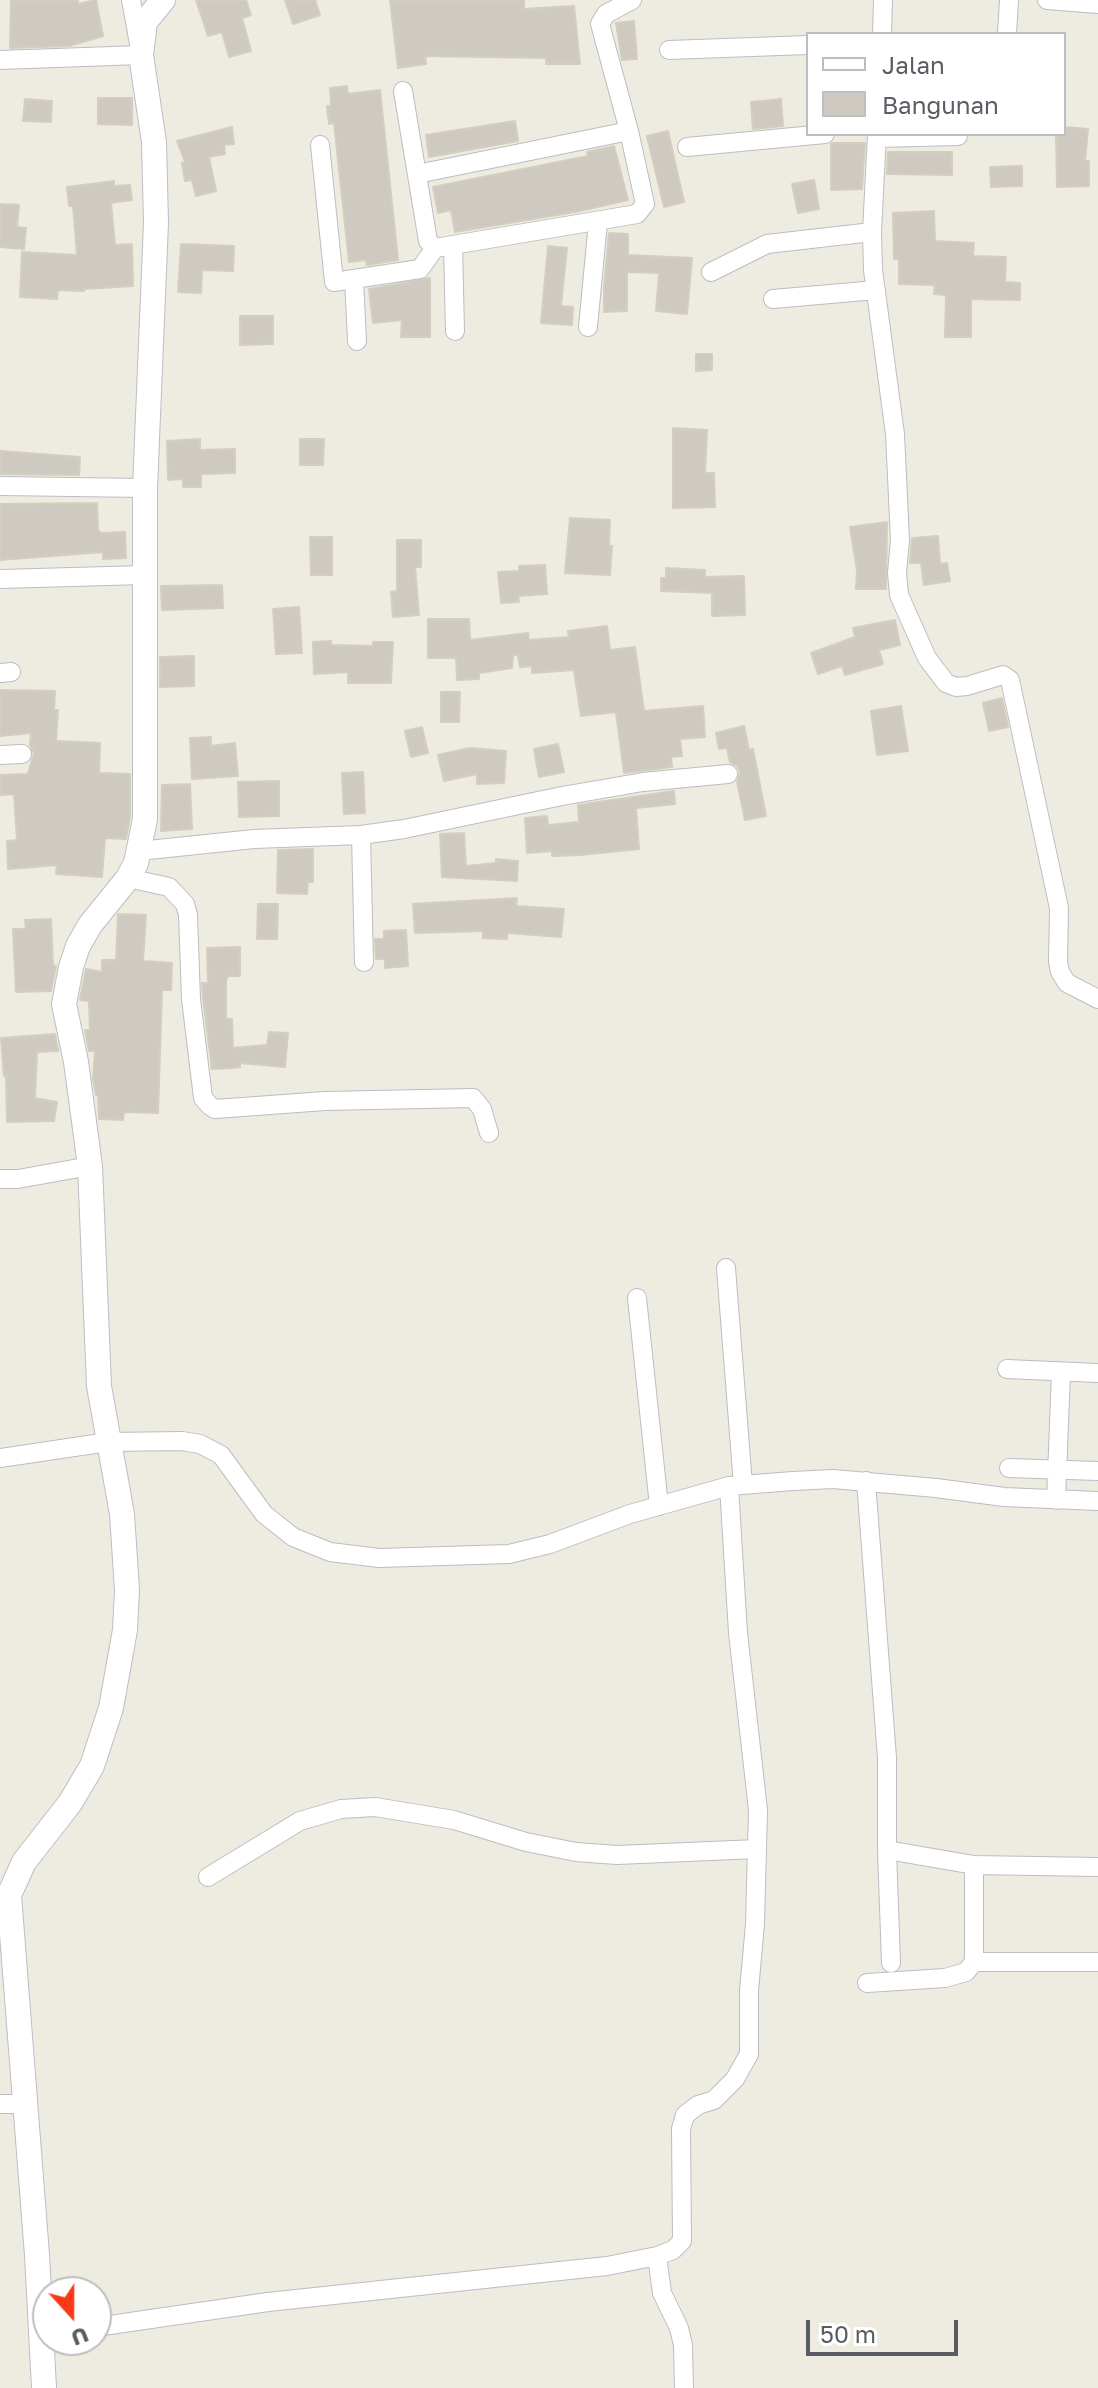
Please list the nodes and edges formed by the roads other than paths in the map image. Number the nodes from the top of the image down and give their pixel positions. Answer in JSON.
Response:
{"nodes":[{"id":1,"x":131,"y":0,"type":"edge"},
{"id":2,"x":163,"y":0,"type":"edge"},
{"id":3,"x":632,"y":0,"type":"edge"},
{"id":4,"x":883,"y":0,"type":"edge"},
{"id":5,"x":1009,"y":0,"type":"edge"},
{"id":6,"x":1047,"y":0,"type":"edge"},
{"id":7,"x":1098,"y":4,"type":"edge"},
{"id":8,"x":882,"y":32,"type":"edge"},
{"id":9,"x":1007,"y":32,"type":"edge"},
{"id":10,"x":806,"y":45,"type":"edge"},
{"id":11,"x":669,"y":50,"type":"dead end"},
{"id":12,"x":141,"y":55,"type":"junction"},
{"id":13,"x":0,"y":60,"type":"edge"},
{"id":14,"x":403,"y":91,"type":"dead end"},
{"id":15,"x":629,"y":131,"type":"junction"},
{"id":16,"x":806,"y":136,"type":"edge"},
{"id":17,"x":877,"y":136,"type":"edge"},
{"id":18,"x":958,"y":136,"type":"dead end"},
{"id":19,"x":320,"y":145,"type":"dead end"},
{"id":20,"x":687,"y":147,"type":"dead end"},
{"id":21,"x":417,"y":174,"type":"junction"},
{"id":22,"x":598,"y":222,"type":"junction"},
{"id":23,"x":872,"y":232,"type":"junction"},
{"id":24,"x":444,"y":247,"type":"junction"},
{"id":25,"x":711,"y":272,"type":"dead end"},
{"id":26,"x":354,"y":279,"type":"junction"},
{"id":27,"x":876,"y":290,"type":"junction"},
{"id":28,"x":773,"y":299,"type":"dead end"},
{"id":29,"x":588,"y":327,"type":"dead end"},
{"id":30,"x":455,"y":331,"type":"dead end"},
{"id":31,"x":357,"y":341,"type":"dead end"},
{"id":32,"x":0,"y":486,"type":"edge"},
{"id":33,"x":145,"y":488,"type":"junction"},
{"id":34,"x":144,"y":575,"type":"junction"},
{"id":35,"x":0,"y":579,"type":"edge"},
{"id":36,"x":22,"y":754,"type":"dead end"},
{"id":37,"x":0,"y":755,"type":"edge"},
{"id":38,"x":728,"y":774,"type":"dead end"},
{"id":39,"x":361,"y":835,"type":"junction"},
{"id":40,"x":139,"y":851,"type":"junction"},
{"id":41,"x":128,"y":878,"type":"junction"},
{"id":42,"x":364,"y":962,"type":"dead end"},
{"id":43,"x":1098,"y":999,"type":"edge"},
{"id":44,"x":489,"y":1133,"type":"dead end"},
{"id":45,"x":90,"y":1166,"type":"junction"},
{"id":46,"x":0,"y":1179,"type":"edge"},
{"id":47,"x":726,"y":1268,"type":"dead end"},
{"id":48,"x":637,"y":1298,"type":"dead end"},
{"id":49,"x":1007,"y":1369,"type":"dead end"},
{"id":50,"x":1061,"y":1373,"type":"junction"},
{"id":51,"x":1098,"y":1373,"type":"edge"},
{"id":52,"x":108,"y":1442,"type":"junction"},
{"id":53,"x":0,"y":1458,"type":"edge"},
{"id":54,"x":1009,"y":1468,"type":"dead end"},
{"id":55,"x":1057,"y":1471,"type":"junction"},
{"id":56,"x":1098,"y":1471,"type":"edge"},
{"id":57,"x":866,"y":1481,"type":"junction"},
{"id":58,"x":736,"y":1486,"type":"junction"},
{"id":59,"x":1056,"y":1500,"type":"junction"},
{"id":60,"x":1098,"y":1501,"type":"edge"},
{"id":61,"x":659,"y":1506,"type":"junction"},
{"id":62,"x":757,"y":1849,"type":"junction"},
{"id":63,"x":887,"y":1850,"type":"junction"},
{"id":64,"x":974,"y":1865,"type":"junction"},
{"id":65,"x":1098,"y":1867,"type":"edge"},
{"id":66,"x":208,"y":1877,"type":"dead end"},
{"id":67,"x":974,"y":1962,"type":"junction"},
{"id":68,"x":1098,"y":1962,"type":"edge"},
{"id":69,"x":891,"y":1963,"type":"dead end"},
{"id":70,"x":867,"y":1983,"type":"dead end"},
{"id":71,"x":12,"y":2104,"type":"edge"},
{"id":72,"x":657,"y":2256,"type":"junction"},
{"id":73,"x":39,"y":2276,"type":"edge"},
{"id":74,"x":112,"y":2325,"type":"edge"},
{"id":75,"x":44,"y":2356,"type":"edge"},
{"id":76,"x":44,"y":2388,"type":"edge"},
{"id":77,"x":684,"y":2388,"type":"edge"}],
"edges":[{"from":1,"to":12,"type":"street"},
{"from":2,"to":12,"type":"street"},
{"from":3,"to":15,"type":"street"},
{"from":4,"to":8,"type":"street"},
{"from":5,"to":9,"type":"street"},
{"from":6,"to":7,"type":"street"},
{"from":10,"to":11,"type":"street"},
{"from":12,"to":13,"type":"street"},
{"from":12,"to":33,"type":"street"},
{"from":14,"to":21,"type":"street"},
{"from":15,"to":21,"type":"street"},
{"from":15,"to":22,"type":"street"},
{"from":16,"to":20,"type":"street"},
{"from":17,"to":18,"type":"street"},
{"from":17,"to":23,"type":"street"},
{"from":19,"to":26,"type":"street"},
{"from":21,"to":24,"type":"street"},
{"from":22,"to":24,"type":"street"},
{"from":22,"to":29,"type":"street"},
{"from":23,"to":25,"type":"street"},
{"from":23,"to":27,"type":"street"},
{"from":24,"to":26,"type":"street"},
{"from":24,"to":30,"type":"street"},
{"from":26,"to":31,"type":"street"},
{"from":27,"to":28,"type":"street"},
{"from":27,"to":43,"type":"street"},
{"from":32,"to":33,"type":"street"},
{"from":33,"to":34,"type":"street"},
{"from":34,"to":35,"type":"street"},
{"from":34,"to":40,"type":"street"},
{"from":36,"to":37,"type":"street"},
{"from":38,"to":39,"type":"street"},
{"from":39,"to":40,"type":"street"},
{"from":39,"to":42,"type":"street"},
{"from":40,"to":41,"type":"street"},
{"from":41,"to":44,"type":"street"},
{"from":41,"to":45,"type":"street"},
{"from":45,"to":46,"type":"street"},
{"from":45,"to":52,"type":"street"},
{"from":47,"to":58,"type":"street"},
{"from":48,"to":61,"type":"street"},
{"from":49,"to":50,"type":"street"},
{"from":50,"to":51,"type":"street"},
{"from":50,"to":55,"type":"street"},
{"from":52,"to":53,"type":"street"},
{"from":52,"to":61,"type":"street"},
{"from":52,"to":71,"type":"street"},
{"from":54,"to":55,"type":"street"},
{"from":55,"to":56,"type":"street"},
{"from":55,"to":59,"type":"street"},
{"from":57,"to":58,"type":"street"},
{"from":57,"to":59,"type":"street"},
{"from":57,"to":63,"type":"street"},
{"from":58,"to":61,"type":"street"},
{"from":58,"to":62,"type":"street"},
{"from":59,"to":60,"type":"street"},
{"from":62,"to":66,"type":"street"},
{"from":62,"to":72,"type":"street"},
{"from":63,"to":64,"type":"street"},
{"from":63,"to":69,"type":"street"},
{"from":64,"to":65,"type":"street"},
{"from":64,"to":67,"type":"street"},
{"from":67,"to":68,"type":"street"},
{"from":67,"to":70,"type":"street"},
{"from":71,"to":73,"type":"street"},
{"from":72,"to":74,"type":"street"},
{"from":72,"to":77,"type":"street"},
{"from":75,"to":76,"type":"street"}]}
